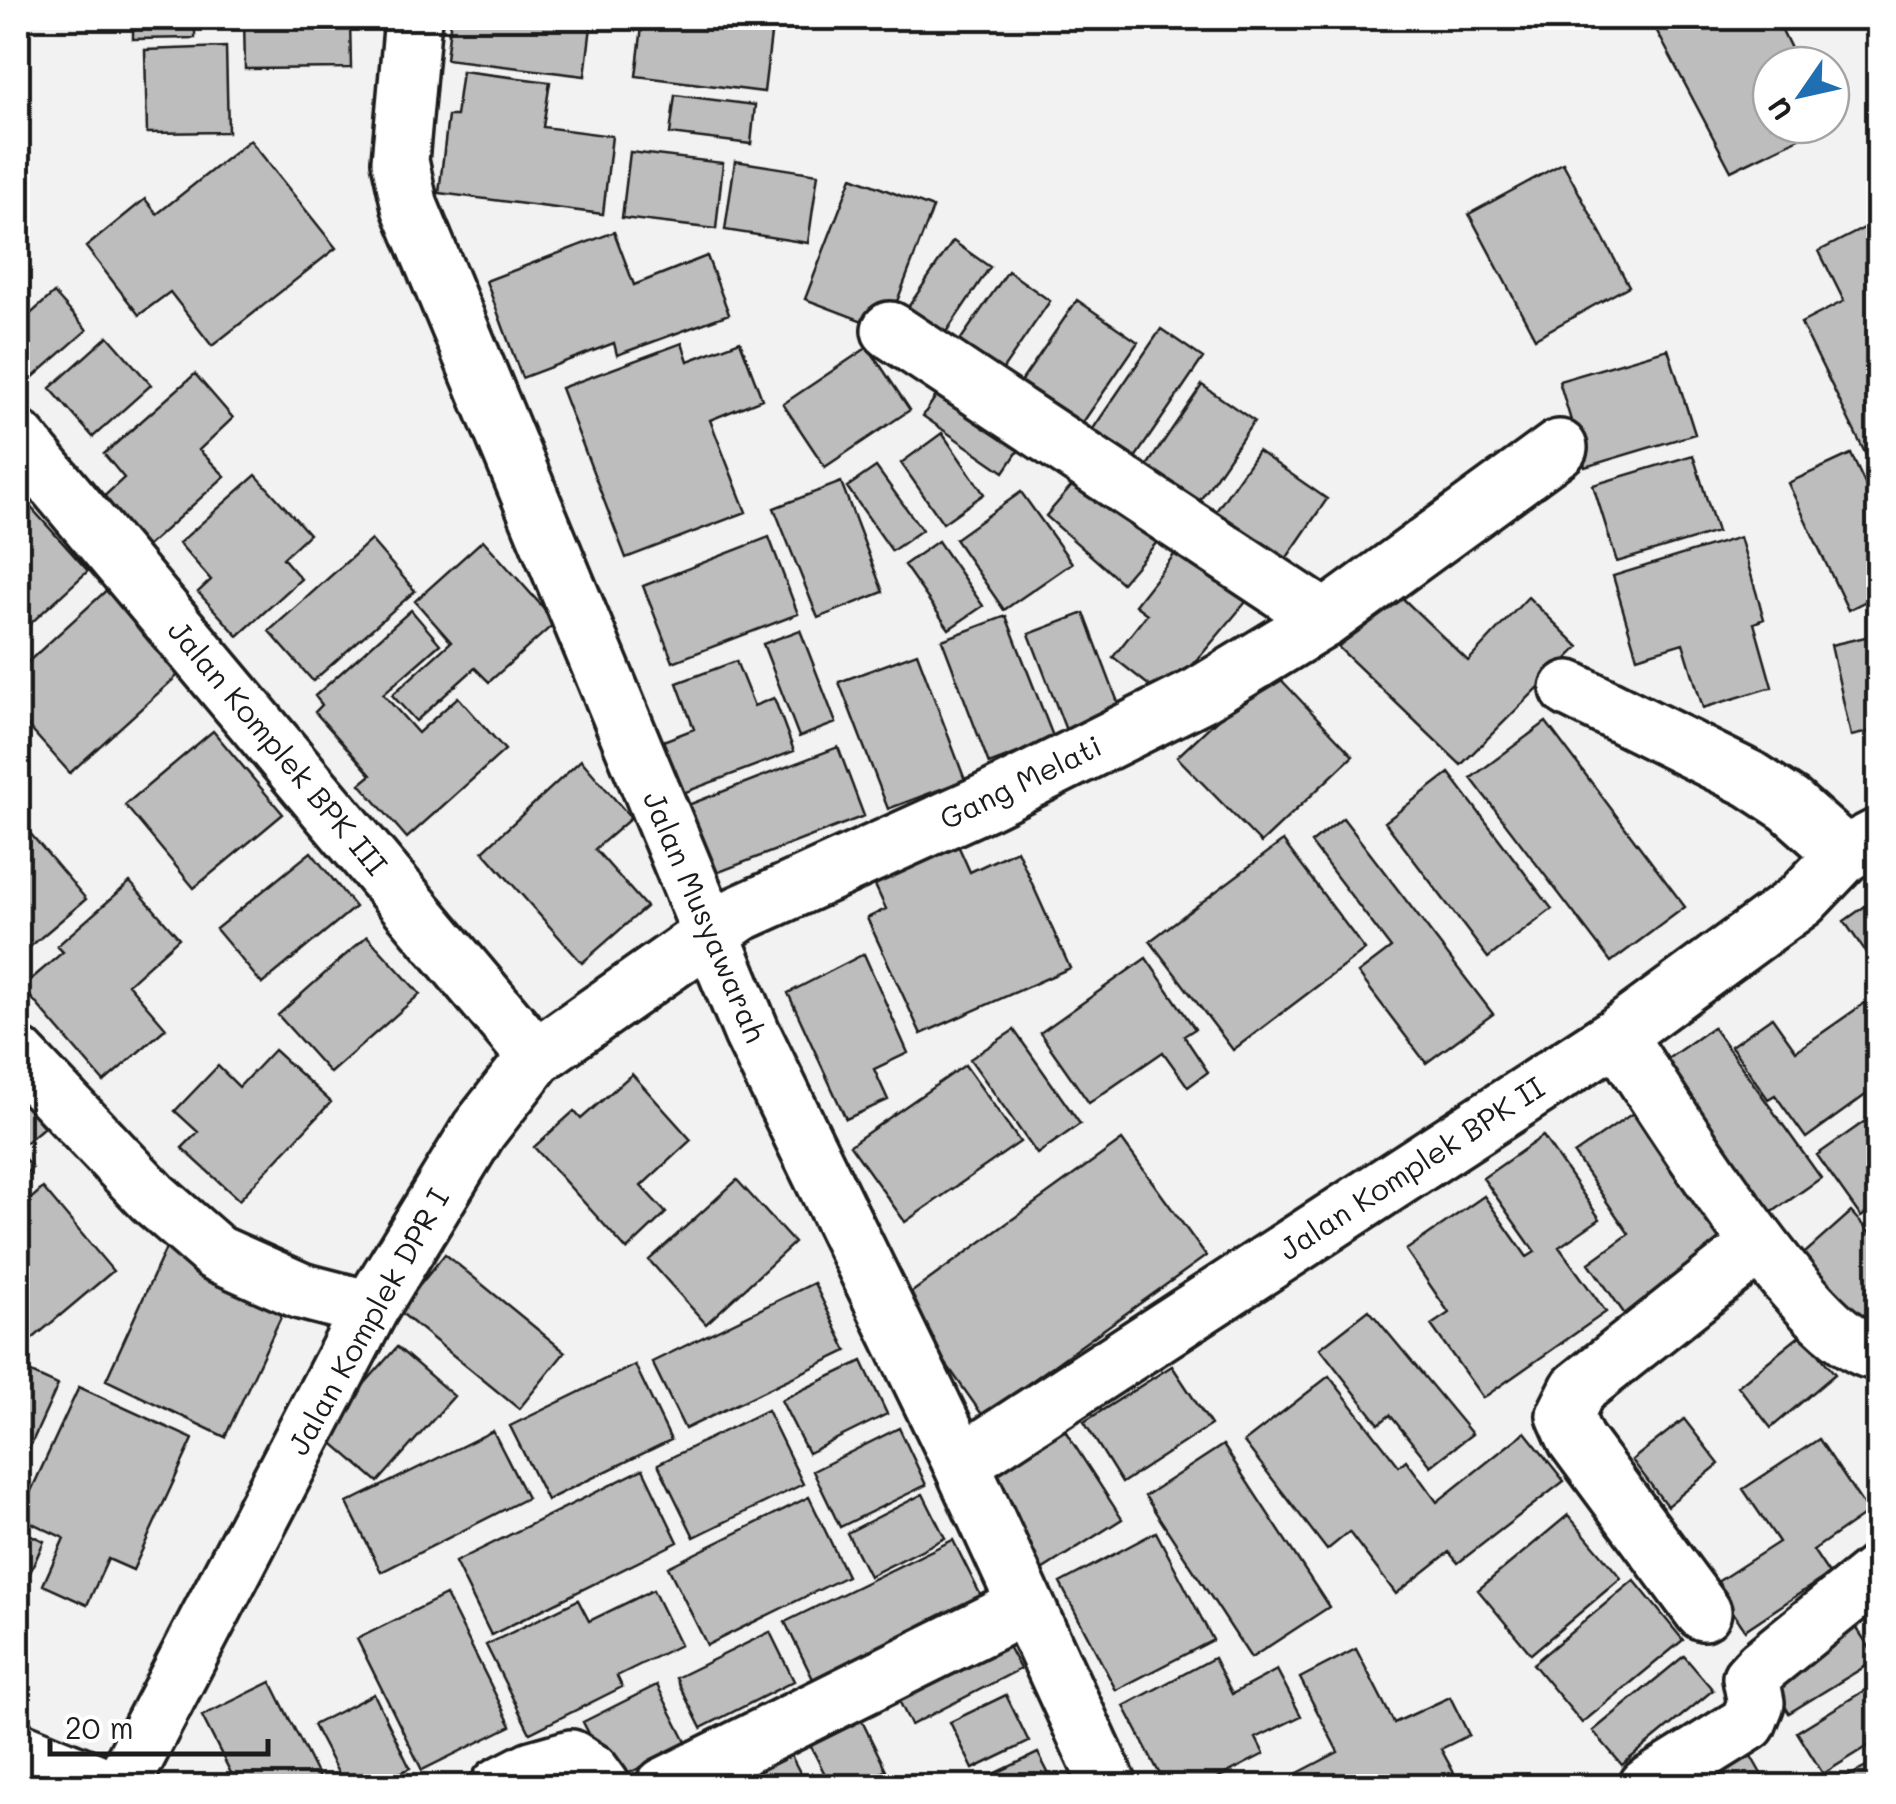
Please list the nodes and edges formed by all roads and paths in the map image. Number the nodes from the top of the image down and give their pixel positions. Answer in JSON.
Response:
{"nodes":[{"id":1,"x":413,"y":18,"type":"edge"},
{"id":2,"x":890,"y":330,"type":"dead end"},
{"id":3,"x":18,"y":439,"type":"edge"},
{"id":4,"x":1559,"y":448,"type":"dead end"},
{"id":5,"x":1325,"y":619,"type":"junction"},
{"id":6,"x":1568,"y":689,"type":"dead end"},
{"id":7,"x":1862,"y":845,"type":"edge"},
{"id":8,"x":710,"y":935,"type":"junction"},
{"id":9,"x":1617,"y":1035,"type":"junction"},
{"id":10,"x":18,"y":1056,"type":"edge"},
{"id":11,"x":536,"y":1057,"type":"junction"},
{"id":12,"x":1759,"y":1245,"type":"junction"},
{"id":13,"x":370,"y":1308,"type":"junction"},
{"id":14,"x":1878,"y":1352,"type":"edge"},
{"id":15,"x":961,"y":1463,"type":"junction"},
{"id":16,"x":1878,"y":1572,"type":"edge"},
{"id":17,"x":1025,"y":1606,"type":"junction"},
{"id":18,"x":1703,"y":1612,"type":"dead end"},
{"id":19,"x":18,"y":1750,"type":"edge"},
{"id":20,"x":106,"y":1786,"type":"edge"},
{"id":21,"x":120,"y":1786,"type":"edge"},
{"id":22,"x":499,"y":1786,"type":"edge"},
{"id":23,"x":602,"y":1786,"type":"edge"},
{"id":24,"x":664,"y":1786,"type":"edge"},
{"id":25,"x":1109,"y":1786,"type":"edge"},
{"id":26,"x":1647,"y":1786,"type":"edge"}],
"edges":[{"from":1,"to":8,"type":"street","name":"Jalan Musyawarah"},
{"from":2,"to":5,"type":"street"},
{"from":3,"to":11,"type":"street","name":"Jalan Komplek BPK III"},
{"from":4,"to":5,"type":"street","name":"Gang Melati"},
{"from":5,"to":8,"type":"street","name":"Gang Melati"},
{"from":6,"to":7,"type":"street"},
{"from":7,"to":9,"type":"street","name":"Jalan Komplek BPK II"},
{"from":8,"to":11,"type":"street","name":"Jalan Komplek DPR I"},
{"from":8,"to":15,"type":"street","name":"Jalan Musyawarah"},
{"from":9,"to":12,"type":"street"},
{"from":9,"to":15,"type":"street","name":"Jalan Komplek BPK II"},
{"from":10,"to":13,"type":"street"},
{"from":11,"to":13,"type":"street","name":"Jalan Komplek DPR I"},
{"from":12,"to":14,"type":"street"},
{"from":12,"to":18,"type":"street"},
{"from":13,"to":21,"type":"street","name":"Jalan Komplek DPR I"},
{"from":15,"to":17,"type":"street","name":"Jalan Musyawarah"},
{"from":16,"to":26,"type":"street"},
{"from":17,"to":24,"type":"street"},
{"from":17,"to":25,"type":"street","name":"Jalan Musyawarah"},
{"from":19,"to":20,"type":"street"},
{"from":22,"to":23,"type":"street"}]}
